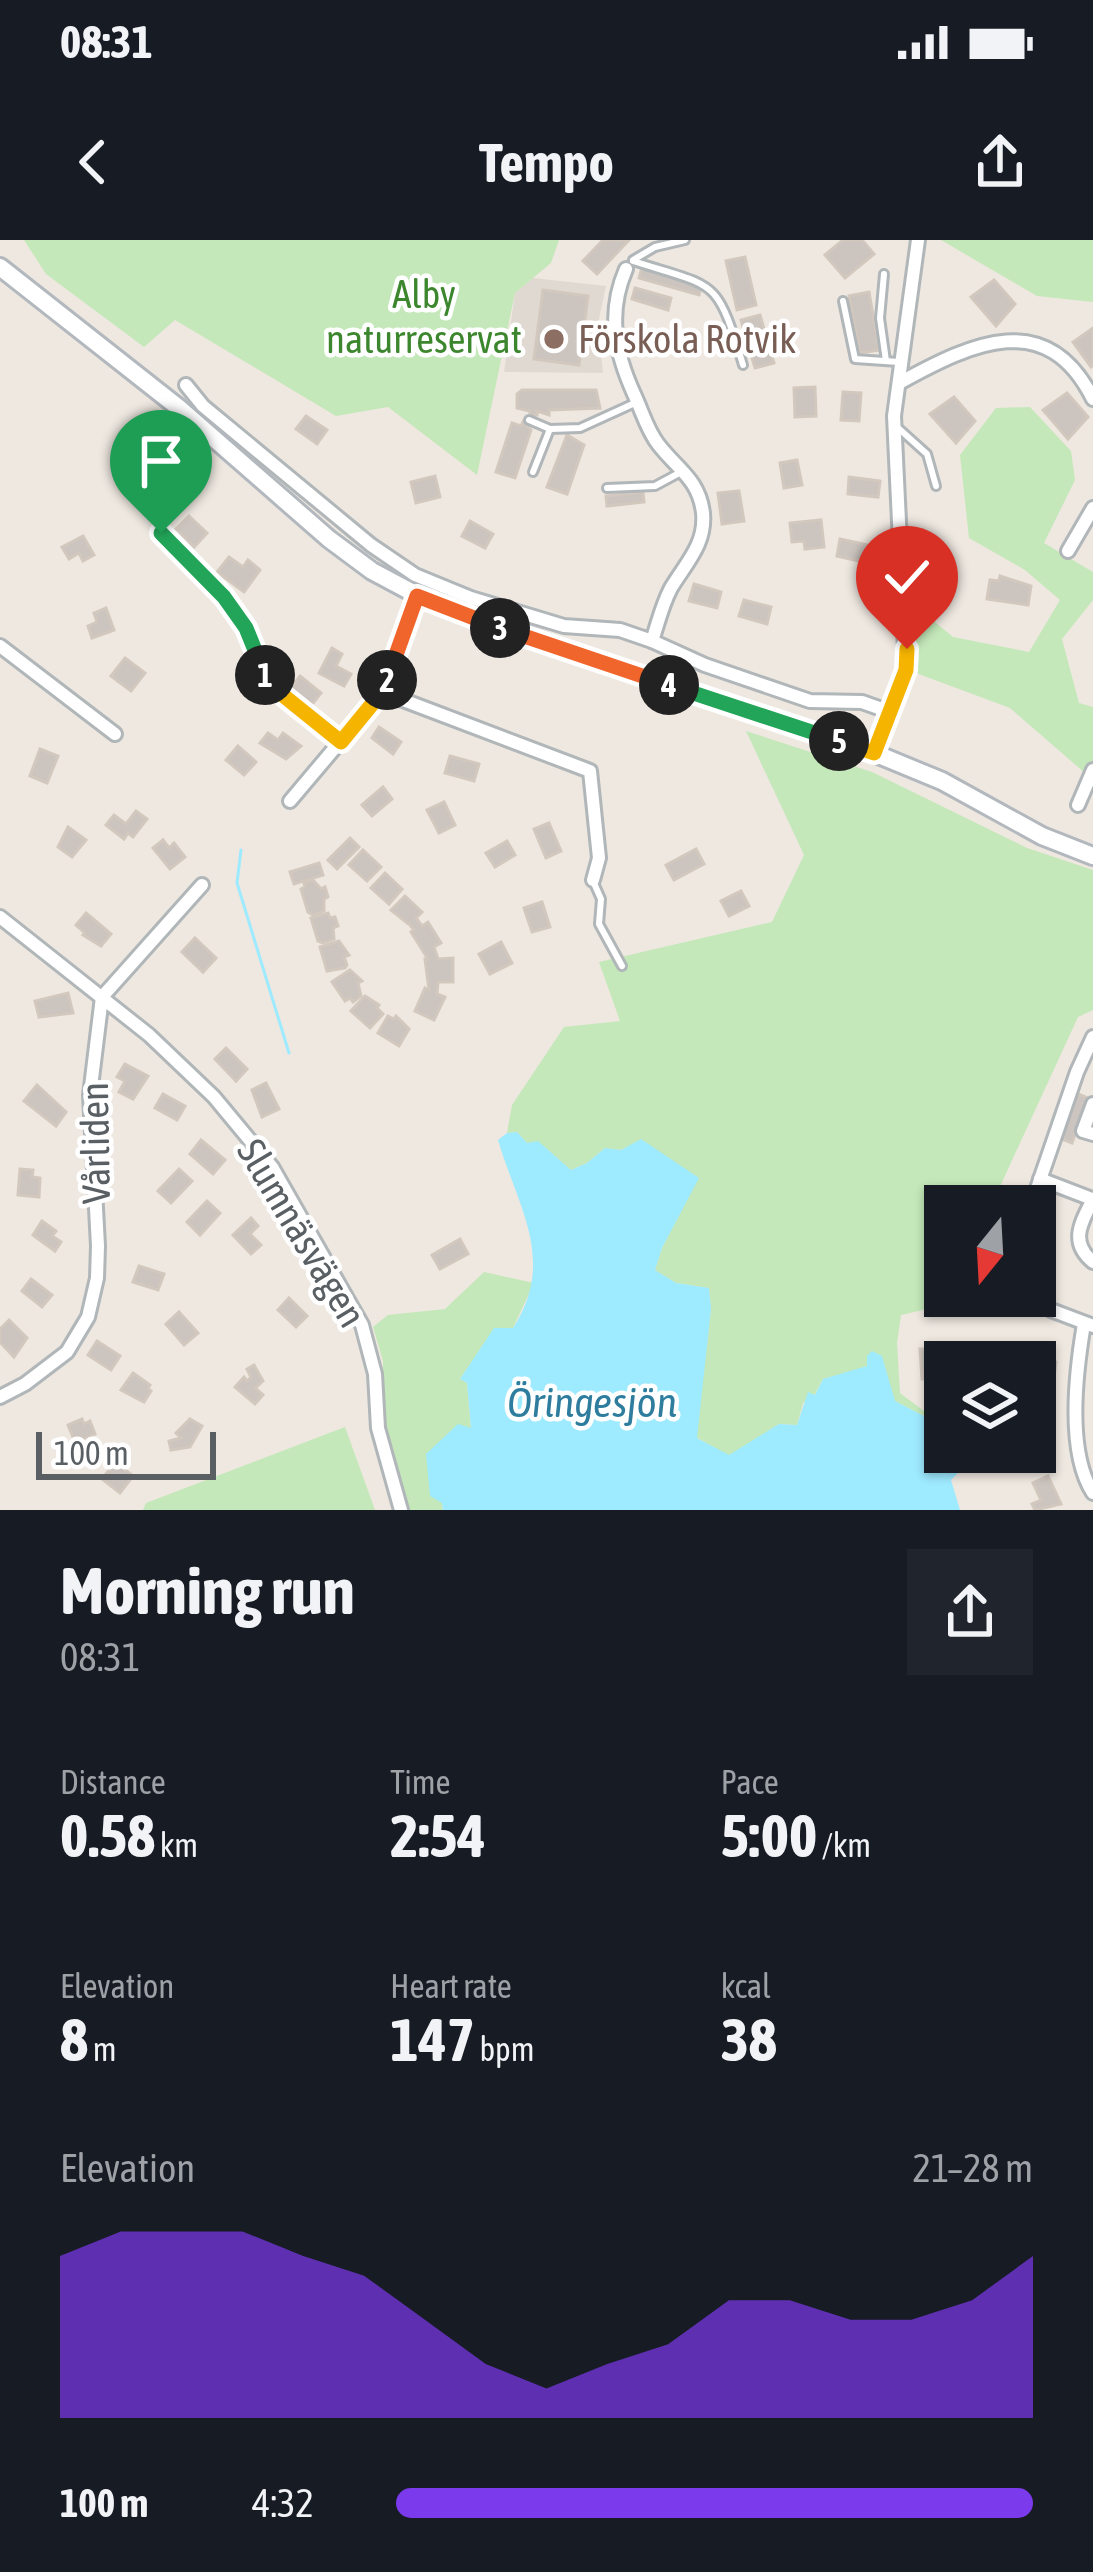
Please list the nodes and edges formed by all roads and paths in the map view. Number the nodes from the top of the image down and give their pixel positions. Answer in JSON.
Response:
{"nodes":[{"id":1,"x":685,"y":240,"type":"edge"},
{"id":2,"x":918,"y":240,"type":"edge"},
{"id":3,"x":630,"y":264,"type":"junction"},
{"id":4,"x":0,"y":267,"type":"edge"},
{"id":5,"x":884,"y":274,"type":"dead end"},
{"id":6,"x":843,"y":301,"type":"dead end"},
{"id":7,"x":886,"y":361,"type":"junction"},
{"id":8,"x":903,"y":362,"type":"junction"},
{"id":9,"x":743,"y":364,"type":"dead end"},
{"id":10,"x":901,"y":382,"type":"junction"},
{"id":11,"x":186,"y":385,"type":"dead end"},
{"id":12,"x":1093,"y":399,"type":"edge"},
{"id":13,"x":638,"y":402,"type":"junction"},
{"id":14,"x":529,"y":420,"type":"dead end"},
{"id":15,"x":894,"y":424,"type":"junction"},
{"id":16,"x":550,"y":429,"type":"junction"},
{"id":17,"x":685,"y":471,"type":"junction"},
{"id":18,"x":533,"y":472,"type":"dead end"},
{"id":19,"x":936,"y":486,"type":"dead end"},
{"id":20,"x":607,"y":488,"type":"dead end"},
{"id":21,"x":1093,"y":508,"type":"edge"},
{"id":22,"x":161,"y":533,"type":"dead end"},
{"id":23,"x":1068,"y":551,"type":"dead end"},
{"id":24,"x":417,"y":596,"type":"junction"},
{"id":25,"x":652,"y":641,"type":"junction"},
{"id":26,"x":0,"y":646,"type":"edge"},
{"id":27,"x":382,"y":692,"type":"junction"},
{"id":28,"x":890,"y":712,"type":"junction"},
{"id":29,"x":115,"y":734,"type":"dead end"},
{"id":30,"x":341,"y":742,"type":"junction"},
{"id":31,"x":874,"y":753,"type":"junction"},
{"id":32,"x":1093,"y":770,"type":"edge"},
{"id":33,"x":290,"y":801,"type":"dead end"},
{"id":34,"x":1078,"y":805,"type":"dead end"},
{"id":35,"x":1093,"y":856,"type":"edge"},
{"id":36,"x":593,"y":880,"type":"joint"},
{"id":37,"x":202,"y":885,"type":"dead end"},
{"id":38,"x":0,"y":917,"type":"edge"},
{"id":39,"x":622,"y":966,"type":"dead end"},
{"id":40,"x":101,"y":997,"type":"junction"},
{"id":41,"x":1093,"y":1037,"type":"edge"},
{"id":42,"x":1088,"y":1056,"type":"edge"},
{"id":43,"x":1093,"y":1103,"type":"edge"},
{"id":44,"x":1093,"y":1134,"type":"edge"},
{"id":45,"x":1040,"y":1179,"type":"junction"},
{"id":46,"x":1038,"y":1185,"type":"edge"},
{"id":47,"x":1092,"y":1199,"type":"edge"},
{"id":48,"x":1093,"y":1262,"type":"edge"},
{"id":49,"x":1056,"y":1312,"type":"edge"},
{"id":50,"x":1089,"y":1325,"type":"edge"},
{"id":51,"x":0,"y":1397,"type":"edge"},
{"id":52,"x":1093,"y":1493,"type":"edge"},
{"id":53,"x":401,"y":1510,"type":"edge"}],
"edges":[{"from":1,"to":3,"type":"lane"},
{"from":2,"to":8,"type":"street"},
{"from":3,"to":9,"type":"lane"},
{"from":3,"to":13,"type":"street"},
{"from":4,"to":24,"type":"main road"},
{"from":5,"to":7,"type":"lane"},
{"from":6,"to":7,"type":"lane"},
{"from":7,"to":8,"type":"lane"},
{"from":8,"to":10,"type":"street"},
{"from":10,"to":12,"type":"street"},
{"from":10,"to":15,"type":"street"},
{"from":11,"to":25,"type":"street"},
{"from":13,"to":16,"type":"lane"},
{"from":13,"to":17,"type":"street"},
{"from":14,"to":16,"type":"lane"},
{"from":15,"to":19,"type":"lane"},
{"from":15,"to":28,"type":"street"},
{"from":16,"to":18,"type":"lane"},
{"from":17,"to":20,"type":"lane"},
{"from":17,"to":25,"type":"street"},
{"from":21,"to":23,"type":"street"},
{"from":22,"to":30,"type":"street"},
{"from":24,"to":27,"type":"street"},
{"from":24,"to":31,"type":"main road"},
{"from":25,"to":28,"type":"street"},
{"from":26,"to":29,"type":"street"},
{"from":27,"to":30,"type":"street"},
{"from":27,"to":36,"type":"street"},
{"from":28,"to":31,"type":"street"},
{"from":30,"to":33,"type":"street"},
{"from":31,"to":35,"type":"main road"},
{"from":32,"to":34,"type":"street"},
{"from":36,"to":39,"type":"lane"},
{"from":37,"to":40,"type":"street"},
{"from":38,"to":40,"type":"street","name":"Slumnäsvägen"},
{"from":40,"to":51,"type":"street","name":"Vårliden"},
{"from":40,"to":53,"type":"street","name":"Slumnäsvägen"},
{"from":41,"to":42,"type":"street"},
{"from":42,"to":45,"type":"street"},
{"from":43,"to":44,"type":"street"},
{"from":45,"to":46,"type":"street"},
{"from":45,"to":47,"type":"street"},
{"from":47,"to":48,"type":"street"},
{"from":49,"to":50,"type":"street"},
{"from":50,"to":52,"type":"street"}]}
